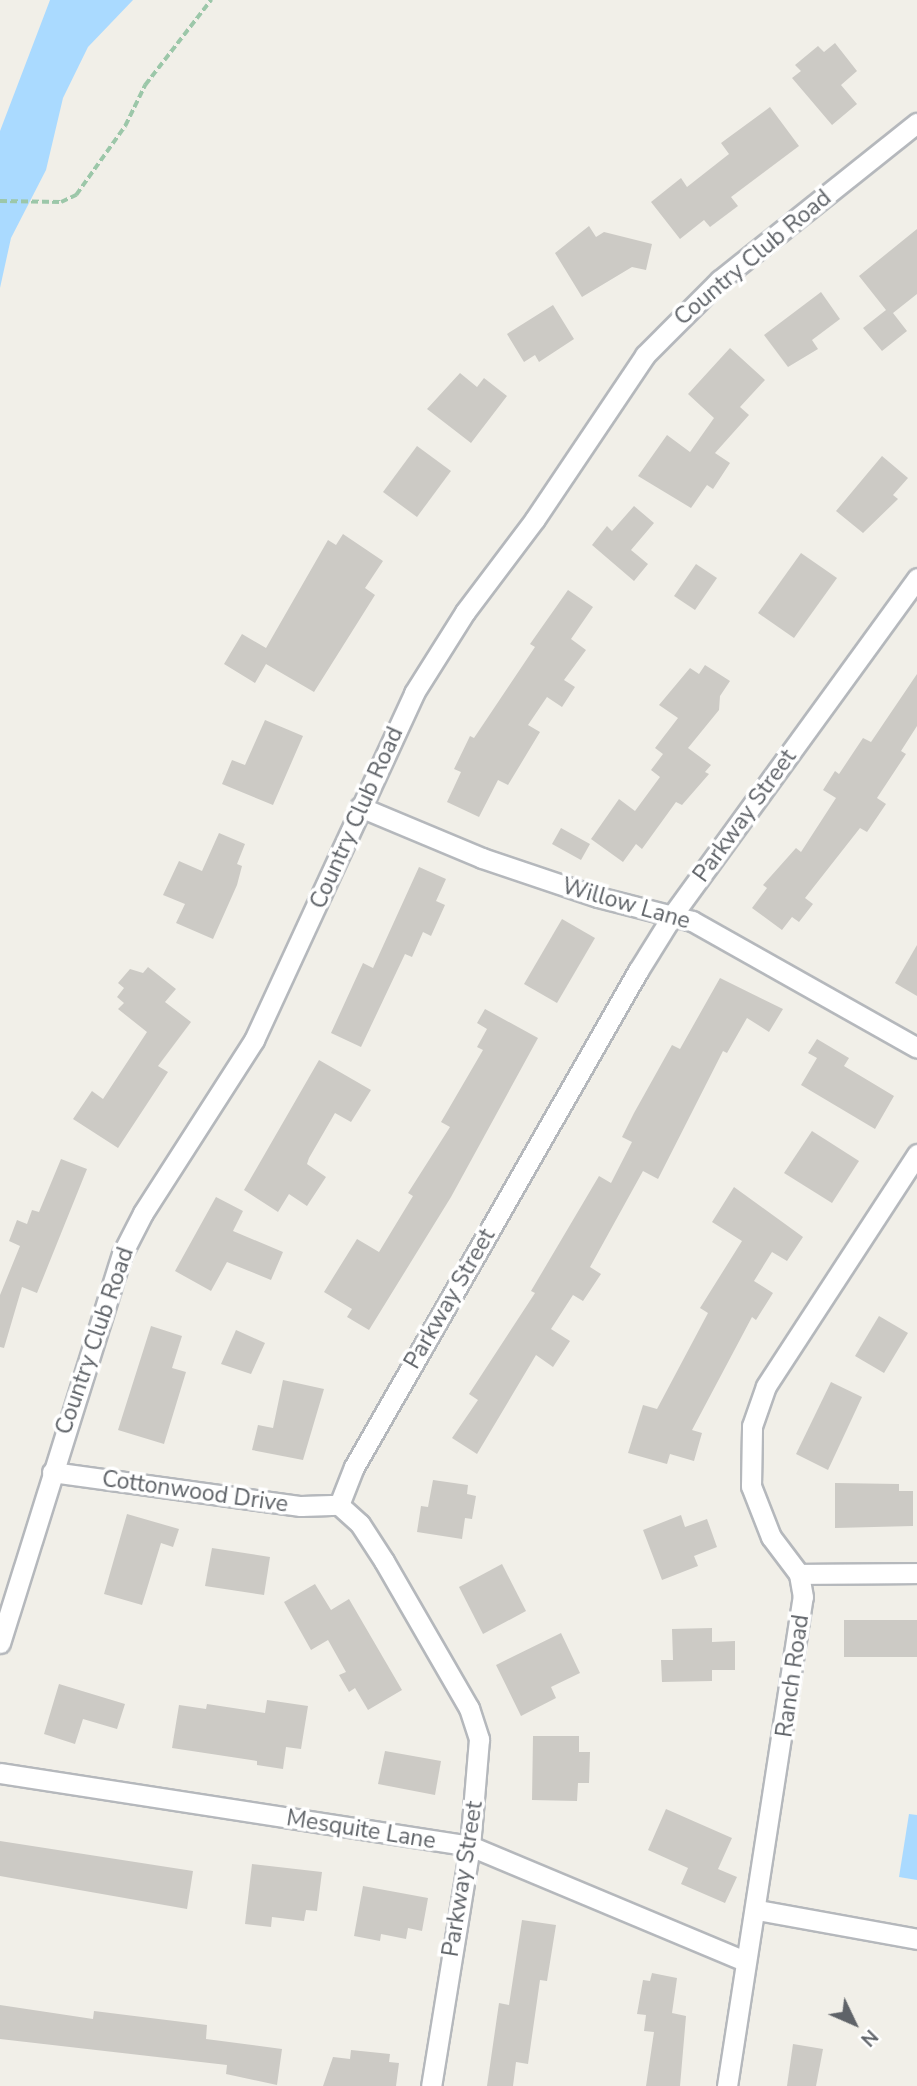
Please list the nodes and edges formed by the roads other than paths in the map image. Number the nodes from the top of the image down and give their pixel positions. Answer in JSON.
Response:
{"nodes":[{"id":1,"x":917,"y":123,"type":"edge"},
{"id":2,"x":917,"y":578,"type":"edge"},
{"id":3,"x":360,"y":807,"type":"junction"},
{"id":4,"x":674,"y":913,"type":"junction"},
{"id":5,"x":917,"y":1048,"type":"edge"},
{"id":6,"x":915,"y":1162,"type":"edge"},
{"id":7,"x":52,"y":1472,"type":"junction"},
{"id":8,"x":339,"y":1505,"type":"junction"},
{"id":9,"x":917,"y":1573,"type":"edge"},
{"id":10,"x":799,"y":1574,"type":"junction"},
{"id":11,"x":0,"y":1643,"type":"edge"},
{"id":12,"x":0,"y":1773,"type":"edge"},
{"id":13,"x":470,"y":1846,"type":"junction"},
{"id":14,"x":758,"y":1910,"type":"junction"},
{"id":15,"x":917,"y":1939,"type":"edge"},
{"id":16,"x":745,"y":1961,"type":"junction"},
{"id":17,"x":431,"y":2086,"type":"edge"},
{"id":18,"x":727,"y":2086,"type":"edge"}],
"edges":[{"from":1,"to":3,"type":"street","name":"Country Club Road"},
{"from":2,"to":4,"type":"street","name":"Parkway Street"},
{"from":3,"to":4,"type":"street","name":"Willow Lane"},
{"from":3,"to":7,"type":"street","name":"Country Club Road"},
{"from":4,"to":5,"type":"street","name":"Willow Lane"},
{"from":4,"to":8,"type":"street","name":"Parkway Street"},
{"from":6,"to":10,"type":"street","name":"Ranch Road"},
{"from":7,"to":8,"type":"street","name":"Cottonwood Drive"},
{"from":7,"to":11,"type":"street","name":"Country Club Road"},
{"from":8,"to":13,"type":"street","name":"Parkway Street"},
{"from":9,"to":10,"type":"street"},
{"from":10,"to":14,"type":"street","name":"Ranch Road"},
{"from":12,"to":13,"type":"street","name":"Mesquite Lane"},
{"from":13,"to":16,"type":"street","name":"Mesquite Lane"},
{"from":13,"to":17,"type":"street","name":"Parkway Street"},
{"from":14,"to":15,"type":"street"},
{"from":14,"to":16,"type":"street","name":"Ranch Road"},
{"from":16,"to":18,"type":"street","name":"Ranch Road"}]}
